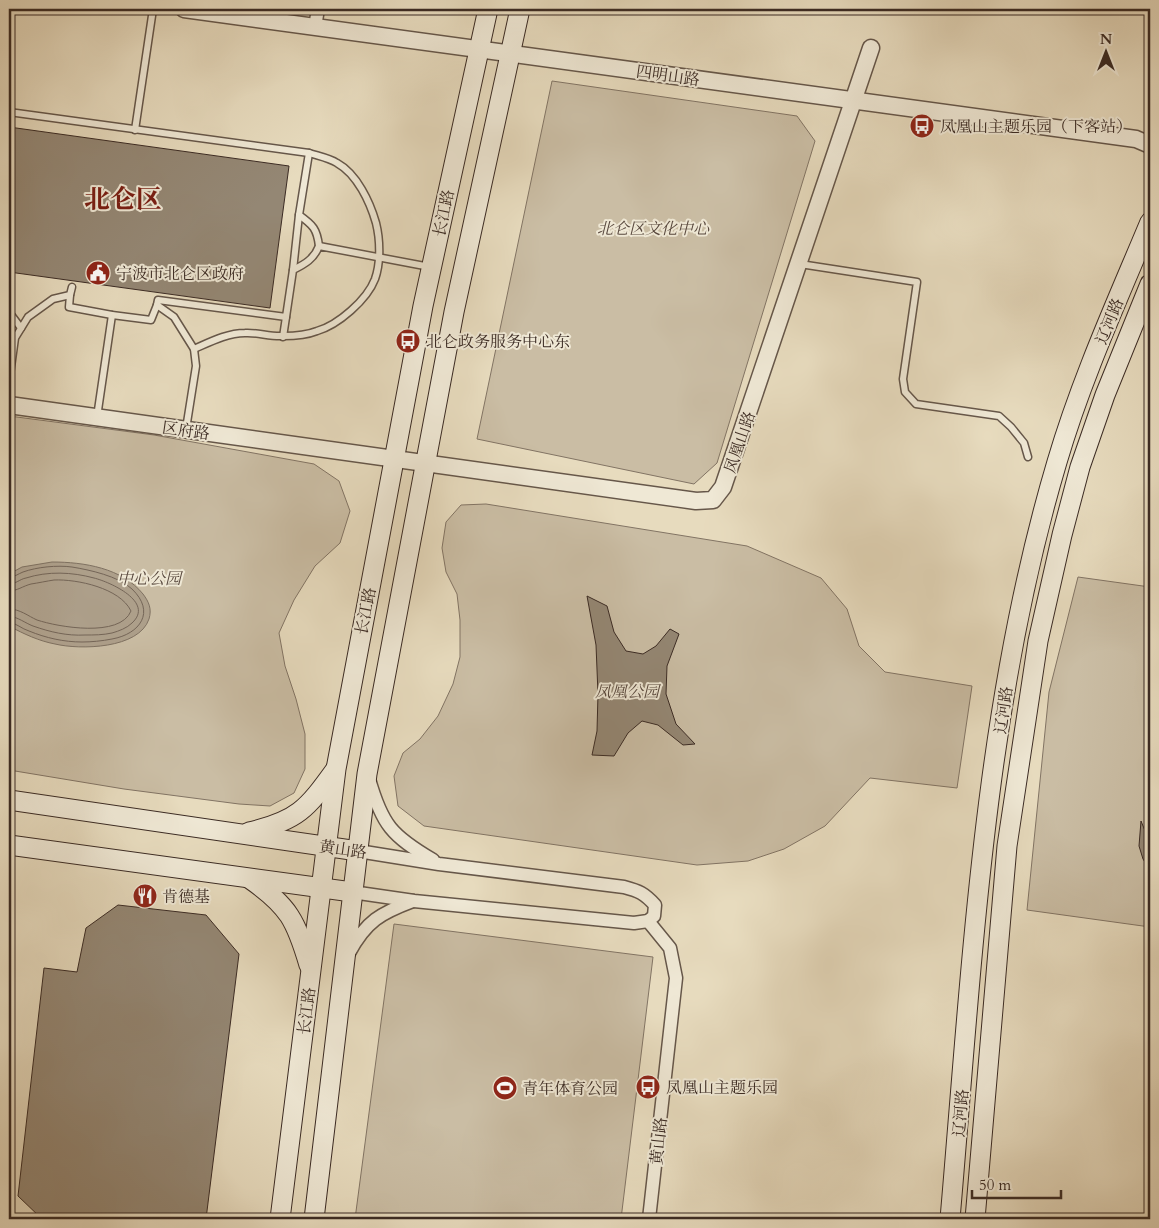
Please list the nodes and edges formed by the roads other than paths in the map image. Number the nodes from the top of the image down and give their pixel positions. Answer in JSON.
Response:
{"nodes":[{"id":1,"x":153,"y":9,"type":"edge"},
{"id":2,"x":184,"y":9,"type":"edge"},
{"id":3,"x":318,"y":9,"type":"edge"},
{"id":4,"x":488,"y":9,"type":"edge"},
{"id":5,"x":520,"y":9,"type":"edge"},
{"id":6,"x":315,"y":27,"type":"junction"},
{"id":7,"x":871,"y":48,"type":"dead end"},
{"id":8,"x":479,"y":49,"type":"junction"},
{"id":9,"x":511,"y":53,"type":"junction"},
{"id":10,"x":854,"y":100,"type":"junction"},
{"id":11,"x":9,"y":112,"type":"edge"},
{"id":12,"x":135,"y":130,"type":"junction"},
{"id":13,"x":1150,"y":144,"type":"edge"},
{"id":14,"x":308,"y":154,"type":"junction"},
{"id":15,"x":299,"y":215,"type":"junction"},
{"id":16,"x":1150,"y":222,"type":"edge"},
{"id":17,"x":319,"y":246,"type":"junction"},
{"id":18,"x":379,"y":256,"type":"junction"},
{"id":19,"x":798,"y":264,"type":"junction"},
{"id":20,"x":432,"y":267,"type":"junction"},
{"id":21,"x":293,"y":270,"type":"junction"},
{"id":22,"x":1150,"y":284,"type":"edge"},
{"id":23,"x":72,"y":288,"type":"dead end"},
{"id":24,"x":70,"y":295,"type":"junction"},
{"id":25,"x":157,"y":306,"type":"junction"},
{"id":26,"x":9,"y":312,"type":"edge"},
{"id":27,"x":112,"y":315,"type":"junction"},
{"id":28,"x":286,"y":317,"type":"junction"},
{"id":29,"x":21,"y":328,"type":"junction"},
{"id":30,"x":283,"y":336,"type":"junction"},
{"id":31,"x":194,"y":349,"type":"junction"},
{"id":32,"x":9,"y":382,"type":"edge"},
{"id":33,"x":9,"y":405,"type":"edge"},
{"id":34,"x":97,"y":417,"type":"junction"},
{"id":35,"x":186,"y":429,"type":"junction"},
{"id":36,"x":364,"y":454,"type":"joint"},
{"id":37,"x":1028,"y":457,"type":"dead end"},
{"id":38,"x":394,"y":459,"type":"junction"},
{"id":39,"x":426,"y":463,"type":"junction"},
{"id":40,"x":336,"y":769,"type":"junction"},
{"id":41,"x":367,"y":774,"type":"junction"},
{"id":42,"x":9,"y":800,"type":"edge"},
{"id":43,"x":241,"y":834,"type":"junction"},
{"id":44,"x":9,"y":845,"type":"edge"},
{"id":45,"x":326,"y":846,"type":"junction"},
{"id":46,"x":358,"y":851,"type":"junction"},
{"id":47,"x":439,"y":864,"type":"junction"},
{"id":48,"x":249,"y":878,"type":"junction"},
{"id":49,"x":321,"y":888,"type":"junction"},
{"id":50,"x":352,"y":892,"type":"junction"},
{"id":51,"x":414,"y":901,"type":"junction"},
{"id":52,"x":648,"y":921,"type":"junction"},
{"id":53,"x":343,"y":966,"type":"junction"},
{"id":54,"x":311,"y":972,"type":"junction"},
{"id":55,"x":280,"y":1219,"type":"edge"},
{"id":56,"x":314,"y":1219,"type":"edge"},
{"id":57,"x":649,"y":1219,"type":"edge"},
{"id":58,"x":950,"y":1219,"type":"edge"},
{"id":59,"x":975,"y":1219,"type":"edge"}],
"edges":[{"from":1,"to":12,"type":"lane"},
{"from":2,"to":6,"type":"street","name":"四明山路"},
{"from":3,"to":6,"type":"street"},
{"from":4,"to":8,"type":"main road","name":"长江路"},
{"from":5,"to":9,"type":"main road","name":"长江路"},
{"from":6,"to":8,"type":"street","name":"四明山路"},
{"from":7,"to":10,"type":"street","name":"凤凰山路"},
{"from":8,"to":9,"type":"street","name":"四明山路"},
{"from":8,"to":20,"type":"main road","name":"长江路"},
{"from":9,"to":10,"type":"street","name":"四明山路"},
{"from":9,"to":39,"type":"main road","name":"长江路"},
{"from":10,"to":13,"type":"street","name":"四明山路"},
{"from":10,"to":19,"type":"street","name":"凤凰山路"},
{"from":11,"to":12,"type":"lane"},
{"from":12,"to":14,"type":"lane"},
{"from":14,"to":15,"type":"lane"},
{"from":14,"to":18,"type":"lane"},
{"from":15,"to":17,"type":"lane"},
{"from":15,"to":21,"type":"lane"},
{"from":16,"to":58,"type":"main road","name":"辽河路"},
{"from":17,"to":18,"type":"lane"},
{"from":17,"to":21,"type":"lane"},
{"from":18,"to":20,"type":"lane"},
{"from":18,"to":30,"type":"lane"},
{"from":19,"to":37,"type":"lane"},
{"from":19,"to":39,"type":"street","name":"凤凰山路"},
{"from":20,"to":38,"type":"main road","name":"长江路"},
{"from":21,"to":28,"type":"lane"},
{"from":22,"to":59,"type":"main road","name":"辽河路"},
{"from":23,"to":24,"type":"lane"},
{"from":24,"to":27,"type":"lane"},
{"from":24,"to":29,"type":"lane"},
{"from":25,"to":27,"type":"lane"},
{"from":25,"to":28,"type":"lane"},
{"from":25,"to":31,"type":"lane"},
{"from":26,"to":29,"type":"lane"},
{"from":27,"to":34,"type":"lane"},
{"from":28,"to":30,"type":"lane"},
{"from":29,"to":32,"type":"lane"},
{"from":30,"to":31,"type":"lane"},
{"from":31,"to":35,"type":"lane"},
{"from":33,"to":34,"type":"street","name":"区府路"},
{"from":34,"to":35,"type":"street","name":"区府路"},
{"from":35,"to":36,"type":"street","name":"区府路"},
{"from":36,"to":38,"type":"street","name":"凤凰山路"},
{"from":38,"to":39,"type":"street","name":"凤凰山路"},
{"from":38,"to":40,"type":"main road","name":"长江路"},
{"from":39,"to":41,"type":"main road","name":"长江路"},
{"from":40,"to":43,"type":"main road"},
{"from":40,"to":45,"type":"main road","name":"长江路"},
{"from":41,"to":46,"type":"main road","name":"长江路"},
{"from":41,"to":47,"type":"street"},
{"from":42,"to":43,"type":"main road","name":"黄山路"},
{"from":43,"to":45,"type":"main road","name":"黄山路"},
{"from":44,"to":48,"type":"main road"},
{"from":45,"to":46,"type":"main road","name":"黄山路"},
{"from":45,"to":49,"type":"main road","name":"长江路"},
{"from":46,"to":47,"type":"street","name":"黄山路"},
{"from":46,"to":50,"type":"main road","name":"长江路"},
{"from":47,"to":52,"type":"street","name":"黄山路"},
{"from":48,"to":49,"type":"main road"},
{"from":48,"to":54,"type":"main road"},
{"from":49,"to":50,"type":"main road"},
{"from":49,"to":54,"type":"main road","name":"长江路"},
{"from":50,"to":51,"type":"street"},
{"from":50,"to":53,"type":"main road","name":"长江路"},
{"from":51,"to":52,"type":"street"},
{"from":51,"to":53,"type":"street"},
{"from":52,"to":57,"type":"street","name":"黄山路"},
{"from":53,"to":56,"type":"main road","name":"长江路"},
{"from":54,"to":55,"type":"main road","name":"长江路"}]}
